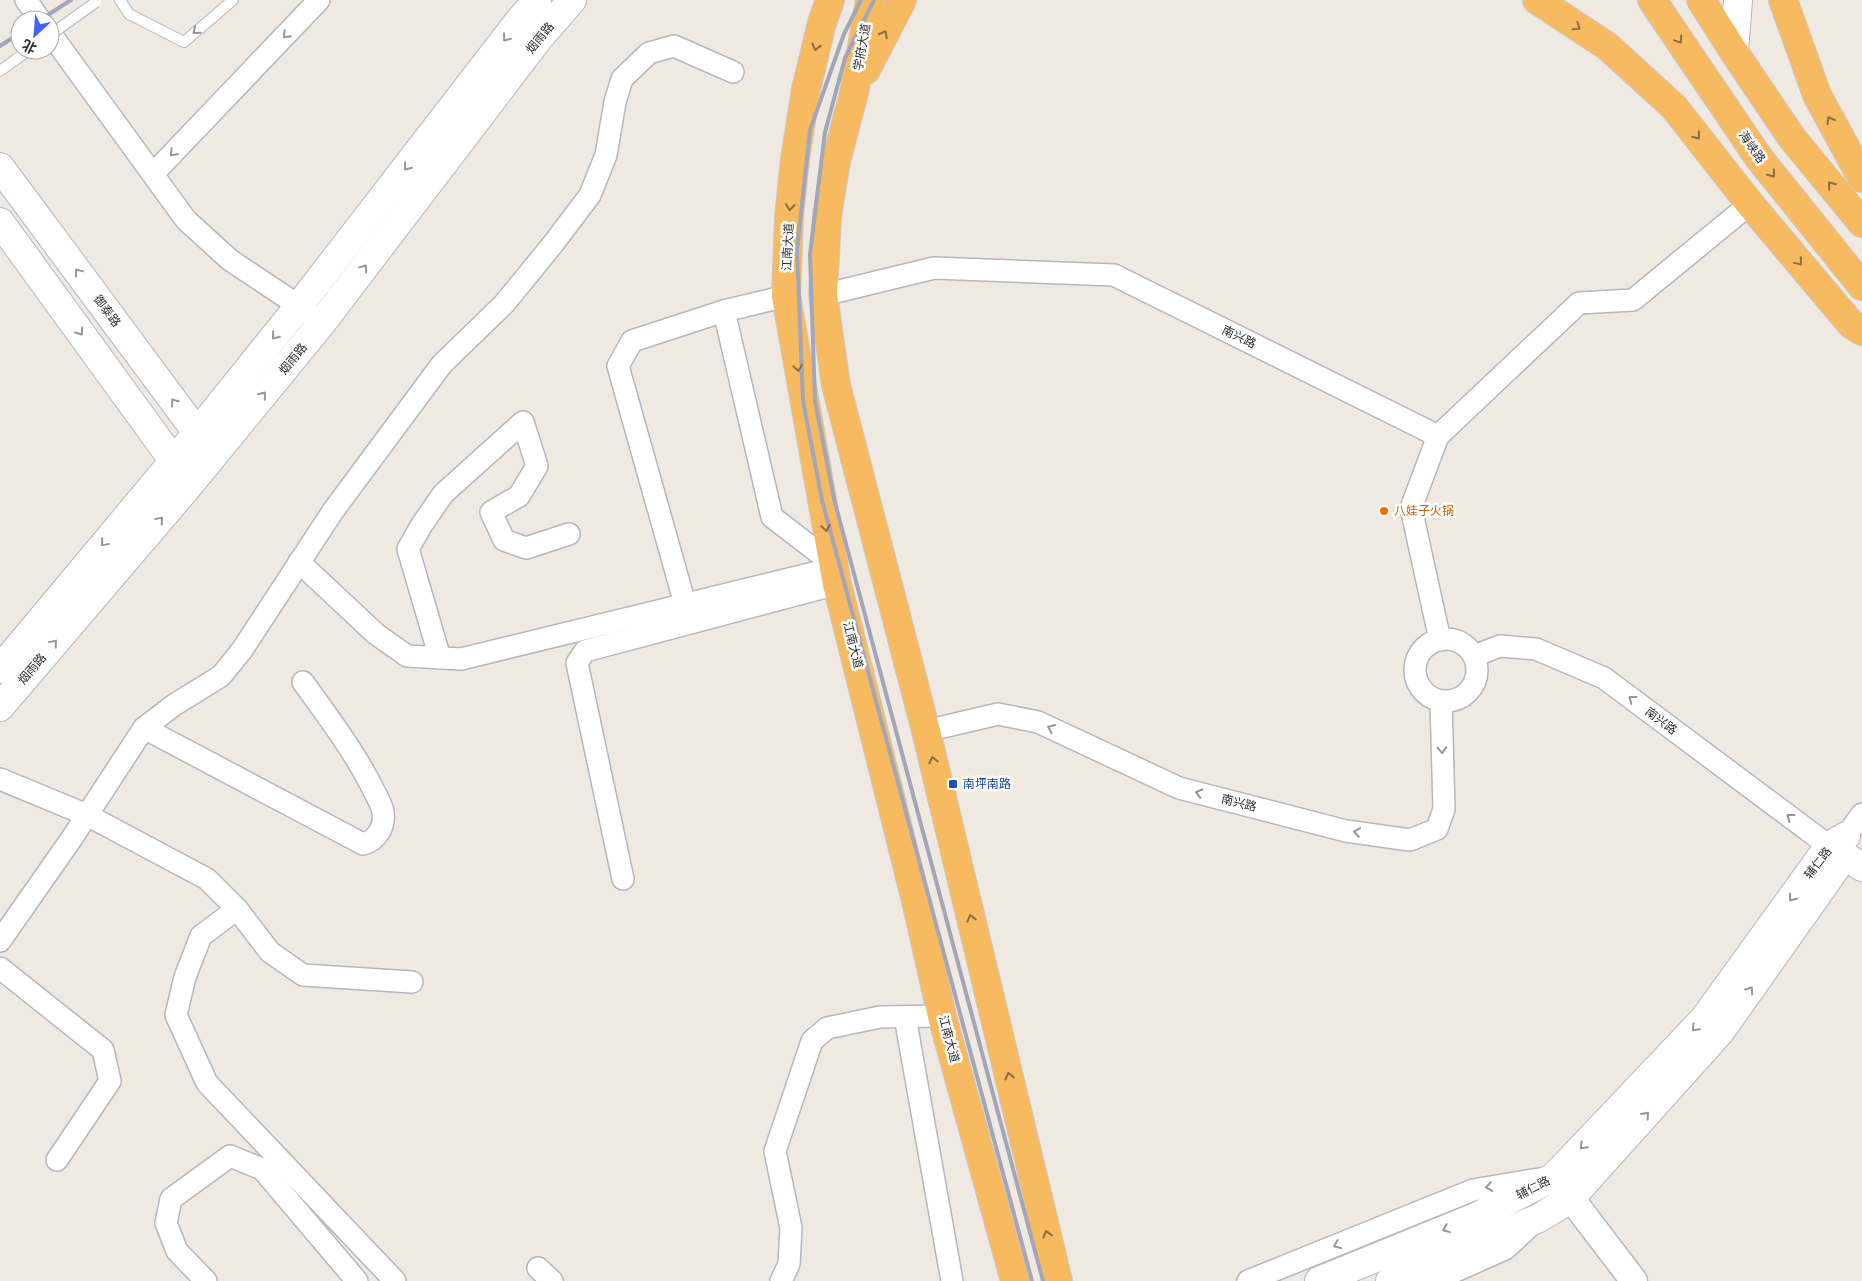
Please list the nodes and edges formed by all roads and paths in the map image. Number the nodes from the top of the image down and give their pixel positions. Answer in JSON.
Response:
{"nodes":[{"id":1,"x":120,"y":0,"type":"edge"},
{"id":2,"x":233,"y":0,"type":"edge"},
{"id":3,"x":320,"y":0,"type":"edge"},
{"id":4,"x":536,"y":0,"type":"edge"},
{"id":5,"x":572,"y":0,"type":"edge"},
{"id":6,"x":830,"y":0,"type":"edge"},
{"id":7,"x":870,"y":0,"type":"edge"},
{"id":8,"x":902,"y":0,"type":"edge"},
{"id":9,"x":1537,"y":0,"type":"edge"},
{"id":10,"x":1652,"y":0,"type":"edge"},
{"id":11,"x":1702,"y":0,"type":"edge"},
{"id":12,"x":1738,"y":0,"type":"edge"},
{"id":13,"x":1783,"y":0,"type":"edge"},
{"id":14,"x":97,"y":1,"type":"edge"},
{"id":15,"x":60,"y":27,"type":"edge"},
{"id":16,"x":60,"y":48,"type":"edge"},
{"id":17,"x":1734,"y":52,"type":"junction"},
{"id":18,"x":15,"y":60,"type":"edge"},
{"id":19,"x":0,"y":71,"type":"edge"},
{"id":20,"x":733,"y":72,"type":"dead end"},
{"id":21,"x":854,"y":93,"type":"junction"},
{"id":22,"x":0,"y":167,"type":"edge"},
{"id":23,"x":153,"y":174,"type":"junction"},
{"id":24,"x":1862,"y":178,"type":"edge"},
{"id":25,"x":1750,"y":204,"type":"junction"},
{"id":26,"x":0,"y":222,"type":"edge"},
{"id":27,"x":1862,"y":223,"type":"edge"},
{"id":28,"x":1862,"y":286,"type":"edge"},
{"id":29,"x":823,"y":295,"type":"junction"},
{"id":30,"x":786,"y":296,"type":"junction"},
{"id":31,"x":299,"y":306,"type":"junction"},
{"id":32,"x":724,"y":312,"type":"junction"},
{"id":33,"x":321,"y":324,"type":"junction"},
{"id":34,"x":1862,"y":330,"type":"edge"},
{"id":35,"x":197,"y":433,"type":"junction"},
{"id":36,"x":1438,"y":436,"type":"junction"},
{"id":37,"x":214,"y":456,"type":"junction"},
{"id":38,"x":172,"y":460,"type":"junction"},
{"id":39,"x":190,"y":484,"type":"junction"},
{"id":40,"x":569,"y":534,"type":"dead end"},
{"id":41,"x":300,"y":562,"type":"junction"},
{"id":42,"x":834,"y":571,"type":"junction"},
{"id":43,"x":685,"y":604,"type":"junction"},
{"id":44,"x":1440,"y":640,"type":"junction"},
{"id":45,"x":1474,"y":656,"type":"junction"},
{"id":46,"x":440,"y":658,"type":"junction"},
{"id":47,"x":0,"y":669,"type":"edge"},
{"id":48,"x":303,"y":682,"type":"dead end"},
{"id":49,"x":1441,"y":701,"type":"junction"},
{"id":50,"x":0,"y":707,"type":"edge"},
{"id":51,"x":144,"y":728,"type":"junction"},
{"id":52,"x":926,"y":731,"type":"junction"},
{"id":53,"x":0,"y":779,"type":"edge"},
{"id":54,"x":1862,"y":814,"type":"edge"},
{"id":55,"x":87,"y":815,"type":"junction"},
{"id":56,"x":1849,"y":850,"type":"edge"},
{"id":57,"x":623,"y":879,"type":"dead end"},
{"id":58,"x":237,"y":908,"type":"junction"},
{"id":59,"x":0,"y":941,"type":"edge"},
{"id":60,"x":0,"y":968,"type":"edge"},
{"id":61,"x":412,"y":982,"type":"dead end"},
{"id":62,"x":942,"y":1016,"type":"junction"},
{"id":63,"x":905,"y":1017,"type":"junction"},
{"id":64,"x":57,"y":1160,"type":"dead end"},
{"id":65,"x":1554,"y":1177,"type":"junction"},
{"id":66,"x":1570,"y":1199,"type":"junction"},
{"id":67,"x":1539,"y":1218,"type":"junction"},
{"id":68,"x":1060,"y":1276,"type":"edge"},
{"id":69,"x":206,"y":1281,"type":"edge"},
{"id":70,"x":357,"y":1281,"type":"edge"},
{"id":71,"x":395,"y":1281,"type":"edge"},
{"id":72,"x":781,"y":1281,"type":"edge"},
{"id":73,"x":952,"y":1281,"type":"edge"},
{"id":74,"x":1015,"y":1281,"type":"edge"},
{"id":75,"x":1248,"y":1281,"type":"edge"},
{"id":76,"x":1319,"y":1281,"type":"edge"},
{"id":77,"x":1390,"y":1281,"type":"edge"},
{"id":78,"x":1434,"y":1281,"type":"edge"},
{"id":79,"x":1634,"y":1281,"type":"edge"}],
"edges":[{"from":2,"to":1,"type":"lane","one_way":true},
{"from":3,"to":23,"type":"street","one_way":true},
{"from":4,"to":31,"type":"main road","name":"烟雨路","one_way":true},
{"from":33,"to":5,"type":"main road","name":"烟雨路","one_way":true},
{"from":6,"to":30,"type":"highway","name":"江南大道","one_way":true},
{"from":7,"to":21,"type":"highway","name":"学府大道"},
{"from":21,"to":8,"type":"highway","one_way":true},
{"from":9,"to":25,"type":"highway","one_way":true},
{"from":10,"to":28,"type":"highway","name":"海峡路","one_way":true},
{"from":11,"to":17,"type":"highway"},
{"from":12,"to":17,"type":"main road"},
{"from":24,"to":13,"type":"highway","one_way":true},
{"from":14,"to":15,"type":"lane","bridge":true},
{"from":16,"to":23,"type":"street"},
{"from":27,"to":17,"type":"highway","one_way":true},
{"from":18,"to":19,"type":"lane"},
{"from":20,"to":41,"type":"street"},
{"from":21,"to":29,"type":"highway"},
{"from":35,"to":22,"type":"main road","name":"御泰路","one_way":true},
{"from":23,"to":31,"type":"street"},
{"from":25,"to":34,"type":"highway","one_way":true},
{"from":25,"to":36,"type":"street"},
{"from":26,"to":38,"type":"main road","one_way":true},
{"from":29,"to":36,"type":"street","name":"南兴路"},
{"from":29,"to":52,"type":"highway"},
{"from":30,"to":32,"type":"street"},
{"from":30,"to":42,"type":"highway","name":"江南大道","one_way":true},
{"from":31,"to":33,"type":"street"},
{"from":31,"to":35,"type":"main road","name":"烟雨路","one_way":true},
{"from":32,"to":42,"type":"street"},
{"from":32,"to":43,"type":"street"},
{"from":37,"to":33,"type":"main road","name":"烟雨路","one_way":true},
{"from":35,"to":37,"type":"main road","name":"御泰路"},
{"from":35,"to":38,"type":"main road","name":"烟雨路"},
{"from":36,"to":44,"type":"street"},
{"from":37,"to":39,"type":"main road","name":"烟雨路"},
{"from":38,"to":39,"type":"main road"},
{"from":38,"to":47,"type":"main road","name":"烟雨路","one_way":true},
{"from":50,"to":39,"type":"main road","name":"烟雨路","one_way":true},
{"from":40,"to":46,"type":"street"},
{"from":41,"to":46,"type":"street"},
{"from":41,"to":51,"type":"street"},
{"from":42,"to":43,"type":"street"},
{"from":42,"to":57,"type":"street"},
{"from":42,"to":62,"type":"highway","name":"江南大道"},
{"from":43,"to":46,"type":"street"},
{"from":44,"to":45,"type":"street"},
{"from":44,"to":49,"type":"street"},
{"from":45,"to":49,"type":"street"},
{"from":56,"to":45,"type":"street","name":"南兴路","one_way":true},
{"from":48,"to":51,"type":"street"},
{"from":49,"to":52,"type":"street","name":"南兴路","one_way":true},
{"from":51,"to":55,"type":"street"},
{"from":68,"to":52,"type":"highway","one_way":true},
{"from":53,"to":55,"type":"street"},
{"from":54,"to":56,"type":"street"},
{"from":55,"to":58,"type":"street"},
{"from":55,"to":59,"type":"street"},
{"from":56,"to":65,"type":"main road","name":"辅仁路","one_way":true},
{"from":66,"to":56,"type":"main road","name":"辅仁路","one_way":true},
{"from":58,"to":61,"type":"street"},
{"from":58,"to":71,"type":"street"},
{"from":60,"to":64,"type":"street"},
{"from":62,"to":63,"type":"street"},
{"from":62,"to":74,"type":"highway","name":"江南大道"},
{"from":63,"to":72,"type":"street"},
{"from":63,"to":73,"type":"street"},
{"from":65,"to":66,"type":"street"},
{"from":65,"to":75,"type":"street","one_way":true},
{"from":65,"to":76,"type":"main road","name":"辅仁路","one_way":true},
{"from":66,"to":67,"type":"main road","name":"辅仁路"},
{"from":66,"to":79,"type":"street"},
{"from":67,"to":77,"type":"main road","name":"辅仁路"},
{"from":67,"to":78,"type":"street"},
{"from":69,"to":70,"type":"street"}]}
